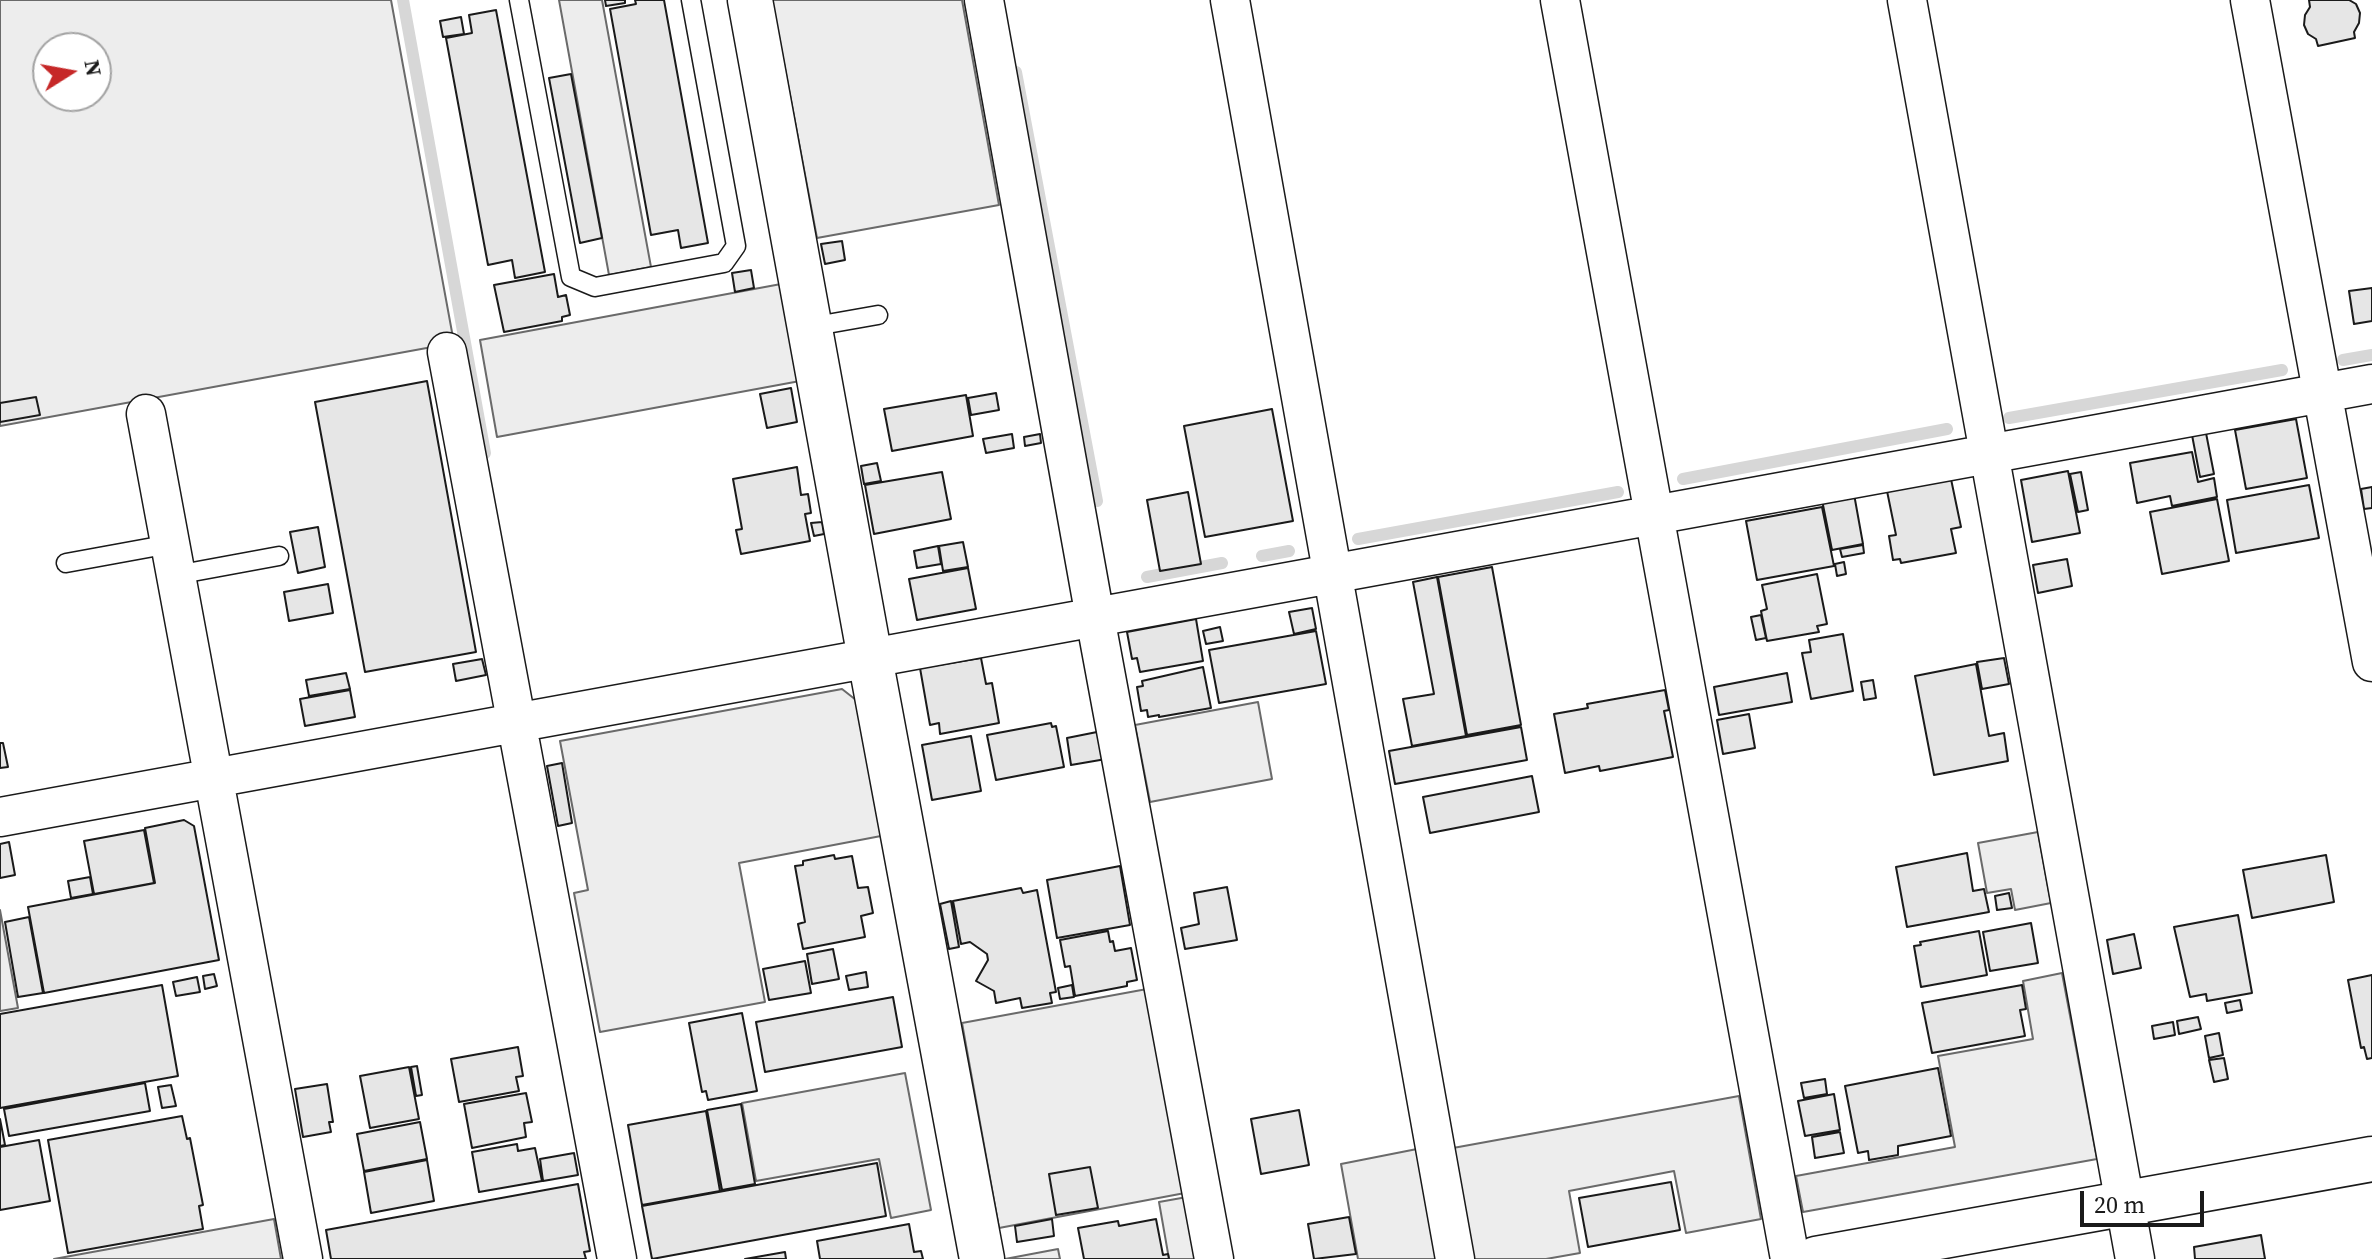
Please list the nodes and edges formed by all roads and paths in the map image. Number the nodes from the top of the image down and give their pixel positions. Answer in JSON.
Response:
{"nodes":[{"id":1,"x":519,"y":0,"type":"edge"},
{"id":2,"x":691,"y":0,"type":"edge"},
{"id":3,"x":750,"y":0,"type":"edge"},
{"id":4,"x":984,"y":0,"type":"edge"},
{"id":5,"x":1230,"y":0,"type":"edge"},
{"id":6,"x":1560,"y":0,"type":"edge"},
{"id":7,"x":1907,"y":0,"type":"edge"},
{"id":8,"x":2250,"y":0,"type":"edge"},
{"id":9,"x":878,"y":315,"type":"dead end"},
{"id":10,"x":810,"y":327,"type":"junction"},
{"id":11,"x":447,"y":352,"type":"dead end"},
{"id":12,"x":2372,"y":384,"type":"edge"},
{"id":13,"x":2323,"y":393,"type":"junction"},
{"id":14,"x":146,"y":414,"type":"dead end"},
{"id":15,"x":1989,"y":454,"type":"junction"},
{"id":16,"x":1654,"y":515,"type":"junction"},
{"id":17,"x":279,"y":556,"type":"dead end"},
{"id":18,"x":173,"y":559,"type":"junction"},
{"id":19,"x":66,"y":563,"type":"dead end"},
{"id":20,"x":1333,"y":573,"type":"junction"},
{"id":21,"x":1095,"y":617,"type":"junction"},
{"id":22,"x":870,"y":658,"type":"junction"},
{"id":23,"x":2372,"y":662,"type":"edge"},
{"id":24,"x":515,"y":724,"type":"junction"},
{"id":25,"x":213,"y":778,"type":"junction"},
{"id":26,"x":0,"y":817,"type":"edge"},
{"id":27,"x":2372,"y":1159,"type":"edge"},
{"id":28,"x":2125,"y":1203,"type":"junction"},
{"id":29,"x":303,"y":1259,"type":"edge"},
{"id":30,"x":617,"y":1259,"type":"edge"},
{"id":31,"x":982,"y":1259,"type":"edge"},
{"id":32,"x":1214,"y":1259,"type":"edge"},
{"id":33,"x":1455,"y":1259,"type":"edge"},
{"id":34,"x":1790,"y":1259,"type":"edge"},
{"id":35,"x":1816,"y":1259,"type":"edge"},
{"id":36,"x":2135,"y":1259,"type":"edge"}],
"edges":[{"from":1,"to":2,"type":"lane"},
{"from":3,"to":10,"type":"street"},
{"from":4,"to":21,"type":"street"},
{"from":5,"to":20,"type":"street"},
{"from":6,"to":16,"type":"street"},
{"from":7,"to":15,"type":"street"},
{"from":8,"to":13,"type":"street"},
{"from":9,"to":10,"type":"lane"},
{"from":10,"to":22,"type":"street"},
{"from":11,"to":24,"type":"street"},
{"from":12,"to":13,"type":"street"},
{"from":13,"to":15,"type":"street"},
{"from":13,"to":23,"type":"street"},
{"from":14,"to":18,"type":"street"},
{"from":15,"to":16,"type":"street"},
{"from":15,"to":28,"type":"street"},
{"from":16,"to":20,"type":"street"},
{"from":16,"to":34,"type":"street"},
{"from":17,"to":18,"type":"lane"},
{"from":18,"to":19,"type":"lane"},
{"from":18,"to":25,"type":"street"},
{"from":20,"to":21,"type":"street"},
{"from":20,"to":33,"type":"street"},
{"from":21,"to":22,"type":"street"},
{"from":21,"to":32,"type":"street"},
{"from":22,"to":24,"type":"street"},
{"from":22,"to":31,"type":"street"},
{"from":24,"to":25,"type":"street"},
{"from":24,"to":30,"type":"street"},
{"from":25,"to":26,"type":"street"},
{"from":25,"to":29,"type":"street"},
{"from":27,"to":28,"type":"street"},
{"from":28,"to":35,"type":"street"},
{"from":28,"to":36,"type":"street"}]}
